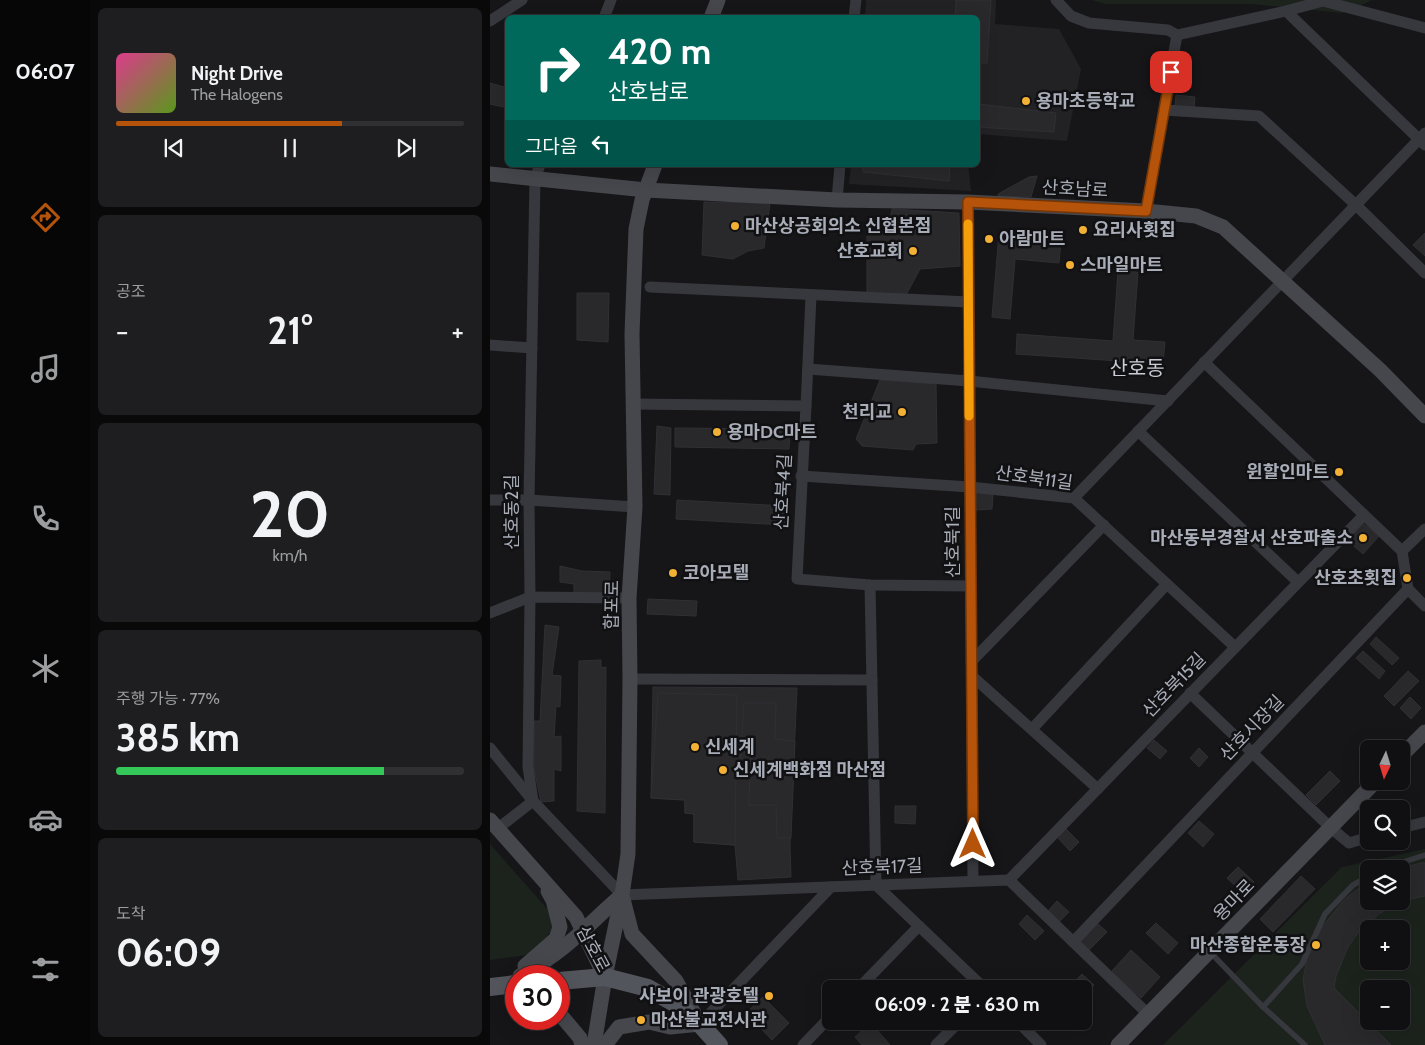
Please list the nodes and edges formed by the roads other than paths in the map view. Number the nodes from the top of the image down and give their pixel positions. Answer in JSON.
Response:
{"nodes":[{"id":1,"x":522,"y":0,"type":"edge"},
{"id":2,"x":611,"y":0,"type":"edge"},
{"id":3,"x":718,"y":0,"type":"edge"},
{"id":4,"x":856,"y":0,"type":"edge"},
{"id":5,"x":1056,"y":0,"type":"edge"},
{"id":6,"x":1286,"y":12,"type":"junction"},
{"id":7,"x":605,"y":15,"type":"edge"},
{"id":8,"x":712,"y":15,"type":"edge"},
{"id":9,"x":854,"y":15,"type":"edge"},
{"id":10,"x":490,"y":21,"type":"edge"},
{"id":11,"x":1425,"y":28,"type":"edge"},
{"id":12,"x":1177,"y":35,"type":"junction"},
{"id":13,"x":1164,"y":110,"type":"junction"},
{"id":14,"x":1423,"y":139,"type":"edge"},
{"id":15,"x":654,"y":167,"type":"edge"},
{"id":16,"x":840,"y":167,"type":"edge"},
{"id":17,"x":537,"y":171,"type":"edge"},
{"id":18,"x":490,"y":174,"type":"edge"},
{"id":19,"x":646,"y":190,"type":"junction"},
{"id":20,"x":837,"y":200,"type":"junction"},
{"id":21,"x":968,"y":202,"type":"junction"},
{"id":22,"x":1356,"y":205,"type":"junction"},
{"id":23,"x":1146,"y":211,"type":"junction"},
{"id":24,"x":1425,"y":273,"type":"edge"},
{"id":25,"x":1282,"y":281,"type":"junction"},
{"id":26,"x":650,"y":287,"type":"dead end"},
{"id":27,"x":811,"y":296,"type":"junction"},
{"id":28,"x":969,"y":302,"type":"junction"},
{"id":29,"x":490,"y":345,"type":"edge"},
{"id":30,"x":532,"y":348,"type":"junction"},
{"id":31,"x":1204,"y":362,"type":"junction"},
{"id":32,"x":808,"y":369,"type":"junction"},
{"id":33,"x":969,"y":381,"type":"junction"},
{"id":34,"x":1168,"y":401,"type":"junction"},
{"id":35,"x":633,"y":404,"type":"junction"},
{"id":36,"x":806,"y":406,"type":"junction"},
{"id":37,"x":1425,"y":416,"type":"edge"},
{"id":38,"x":1138,"y":431,"type":"junction"},
{"id":39,"x":801,"y":476,"type":"junction"},
{"id":40,"x":970,"y":487,"type":"junction"},
{"id":41,"x":1074,"y":498,"type":"junction"},
{"id":42,"x":490,"y":500,"type":"edge"},
{"id":43,"x":529,"y":500,"type":"junction"},
{"id":44,"x":635,"y":507,"type":"junction"},
{"id":45,"x":1364,"y":515,"type":"junction"},
{"id":46,"x":1104,"y":525,"type":"junction"},
{"id":47,"x":1425,"y":529,"type":"edge"},
{"id":48,"x":1402,"y":551,"type":"junction"},
{"id":49,"x":1298,"y":582,"type":"junction"},
{"id":50,"x":1167,"y":584,"type":"junction"},
{"id":51,"x":870,"y":585,"type":"junction"},
{"id":52,"x":971,"y":586,"type":"junction"},
{"id":53,"x":1408,"y":589,"type":"junction"},
{"id":54,"x":530,"y":597,"type":"junction"},
{"id":55,"x":629,"y":598,"type":"junction"},
{"id":56,"x":1425,"y":606,"type":"edge"},
{"id":57,"x":490,"y":613,"type":"edge"},
{"id":58,"x":1235,"y":647,"type":"junction"},
{"id":59,"x":972,"y":662,"type":"junction"},
{"id":60,"x":972,"y":676,"type":"junction"},
{"id":61,"x":630,"y":679,"type":"junction"},
{"id":62,"x":872,"y":680,"type":"junction"},
{"id":63,"x":1190,"y":693,"type":"junction"},
{"id":64,"x":1032,"y":729,"type":"junction"},
{"id":65,"x":1425,"y":732,"type":"edge"},
{"id":66,"x":1410,"y":747,"type":"edge"},
{"id":67,"x":490,"y":748,"type":"edge"},
{"id":68,"x":1253,"y":752,"type":"junction"},
{"id":69,"x":1098,"y":788,"type":"junction"},
{"id":70,"x":1367,"y":790,"type":"edge"},
{"id":71,"x":533,"y":802,"type":"junction"},
{"id":72,"x":1425,"y":822,"type":"edge"},
{"id":73,"x":494,"y":824,"type":"edge"},
{"id":74,"x":1410,"y":826,"type":"edge"},
{"id":75,"x":1331,"y":828,"type":"junction"},
{"id":76,"x":1360,"y":840,"type":"edge"},
{"id":77,"x":1425,"y":855,"type":"edge"},
{"id":78,"x":1409,"y":860,"type":"edge"},
{"id":79,"x":535,"y":871,"type":"junction"},
{"id":80,"x":1009,"y":880,"type":"junction"},
{"id":81,"x":1360,"y":880,"type":"edge"},
{"id":82,"x":973,"y":881,"type":"junction"},
{"id":83,"x":876,"y":885,"type":"junction"},
{"id":84,"x":831,"y":887,"type":"junction"},
{"id":85,"x":622,"y":895,"type":"junction"},
{"id":86,"x":919,"y":926,"type":"junction"},
{"id":87,"x":583,"y":931,"type":"junction"},
{"id":88,"x":1073,"y":942,"type":"junction"},
{"id":89,"x":1210,"y":952,"type":"junction"},
{"id":90,"x":529,"y":965,"type":"edge"},
{"id":91,"x":539,"y":965,"type":"edge"},
{"id":92,"x":605,"y":977,"type":"junction"},
{"id":93,"x":570,"y":980,"type":"edge"},
{"id":94,"x":867,"y":980,"type":"edge"},
{"id":95,"x":975,"y":980,"type":"edge"},
{"id":96,"x":1263,"y":1007,"type":"junction"},
{"id":97,"x":1148,"y":1014,"type":"junction"},
{"id":98,"x":700,"y":1024,"type":"junction"},
{"id":99,"x":822,"y":1025,"type":"edge"},
{"id":100,"x":570,"y":1026,"type":"edge"},
{"id":101,"x":951,"y":1030,"type":"edge"},
{"id":102,"x":1026,"y":1030,"type":"edge"},
{"id":103,"x":582,"y":1045,"type":"edge"},
{"id":104,"x":594,"y":1045,"type":"edge"},
{"id":105,"x":605,"y":1045,"type":"edge"},
{"id":106,"x":719,"y":1045,"type":"edge"},
{"id":107,"x":803,"y":1045,"type":"edge"},
{"id":108,"x":936,"y":1045,"type":"edge"},
{"id":109,"x":1041,"y":1045,"type":"edge"},
{"id":110,"x":1118,"y":1045,"type":"edge"},
{"id":111,"x":1305,"y":1045,"type":"edge"}],
"edges":[{"from":1,"to":10,"type":"street"},
{"from":2,"to":7,"type":"street"},
{"from":3,"to":8,"type":"main road"},
{"from":4,"to":9,"type":"street"},
{"from":5,"to":12,"type":"street"},
{"from":6,"to":11,"type":"street"},
{"from":6,"to":12,"type":"street"},
{"from":6,"to":14,"type":"street"},
{"from":12,"to":13,"type":"street"},
{"from":13,"to":22,"type":"street"},
{"from":13,"to":23,"type":"street"},
{"from":14,"to":22,"type":"street"},
{"from":15,"to":19,"type":"main road","name":"합포로"},
{"from":16,"to":20,"type":"street"},
{"from":17,"to":18,"type":"main road","name":"산호남로"},
{"from":17,"to":19,"type":"main road","name":"산호남로"},
{"from":17,"to":30,"type":"street","name":"산호동2길"},
{"from":19,"to":20,"type":"main road","name":"산호남로"},
{"from":19,"to":35,"type":"main road","name":"합포로"},
{"from":20,"to":21,"type":"main road","name":"산호남로"},
{"from":21,"to":23,"type":"main road","name":"산호남로"},
{"from":21,"to":28,"type":"street","name":"산호북1길"},
{"from":22,"to":24,"type":"street"},
{"from":22,"to":25,"type":"street"},
{"from":23,"to":25,"type":"main road","name":"산호남로"},
{"from":25,"to":31,"type":"street"},
{"from":25,"to":37,"type":"main road","name":"산호남로"},
{"from":26,"to":27,"type":"street"},
{"from":27,"to":28,"type":"street"},
{"from":27,"to":32,"type":"street","name":"산호북4길"},
{"from":28,"to":33,"type":"street","name":"산호북1길"},
{"from":29,"to":30,"type":"street"},
{"from":30,"to":43,"type":"street","name":"산호동2길"},
{"from":31,"to":34,"type":"street"},
{"from":31,"to":45,"type":"street"},
{"from":32,"to":33,"type":"street"},
{"from":32,"to":36,"type":"street","name":"산호북4길"},
{"from":33,"to":34,"type":"street"},
{"from":33,"to":40,"type":"street","name":"산호북1길"},
{"from":34,"to":38,"type":"street"},
{"from":35,"to":36,"type":"street"},
{"from":35,"to":44,"type":"main road","name":"합포로"},
{"from":36,"to":39,"type":"street","name":"산호북4길"},
{"from":38,"to":41,"type":"street"},
{"from":38,"to":49,"type":"street"},
{"from":39,"to":40,"type":"street","name":"산호북11길"},
{"from":39,"to":51,"type":"street","name":"산호북4길"},
{"from":40,"to":41,"type":"street","name":"산호북11길"},
{"from":40,"to":52,"type":"street","name":"산호북1길"},
{"from":41,"to":46,"type":"street","name":"산호북11길"},
{"from":42,"to":43,"type":"street"},
{"from":43,"to":44,"type":"street"},
{"from":43,"to":54,"type":"street","name":"산호동2길"},
{"from":44,"to":55,"type":"main road","name":"합포로"},
{"from":45,"to":48,"type":"street"},
{"from":45,"to":49,"type":"street","name":"산호북15길"},
{"from":46,"to":50,"type":"street","name":"산호북11길"},
{"from":46,"to":59,"type":"street"},
{"from":47,"to":48,"type":"street"},
{"from":48,"to":53,"type":"street"},
{"from":49,"to":58,"type":"street","name":"산호북15길"},
{"from":50,"to":58,"type":"street","name":"산호북11길"},
{"from":50,"to":64,"type":"street"},
{"from":51,"to":52,"type":"street","name":"산호북4길"},
{"from":51,"to":62,"type":"street"},
{"from":52,"to":59,"type":"street","name":"산호북1길"},
{"from":53,"to":56,"type":"street"},
{"from":53,"to":68,"type":"street","name":"산호시장길"},
{"from":54,"to":55,"type":"street"},
{"from":54,"to":57,"type":"street"},
{"from":54,"to":71,"type":"street","name":"산호동2길"},
{"from":55,"to":61,"type":"main road","name":"합포로"},
{"from":58,"to":63,"type":"street","name":"산호북15길"},
{"from":59,"to":60,"type":"street","name":"산호북1길"},
{"from":60,"to":64,"type":"street"},
{"from":60,"to":82,"type":"street","name":"산호북1길"},
{"from":61,"to":62,"type":"street"},
{"from":61,"to":85,"type":"main road","name":"합포로"},
{"from":62,"to":83,"type":"street"},
{"from":63,"to":68,"type":"street"},
{"from":63,"to":69,"type":"street","name":"산호북15길"},
{"from":64,"to":69,"type":"street"},
{"from":65,"to":66,"type":"main road"},
{"from":67,"to":71,"type":"street"},
{"from":68,"to":75,"type":"street"},
{"from":68,"to":88,"type":"street","name":"산호시장길"},
{"from":69,"to":80,"type":"street","name":"산호북15길"},
{"from":70,"to":75,"type":"main road","name":"용마로"},
{"from":71,"to":73,"type":"street"},
{"from":71,"to":85,"type":"street"},
{"from":72,"to":74,"type":"street"},
{"from":73,"to":79,"type":"main road","name":"삼호로"},
{"from":75,"to":76,"type":"street"},
{"from":75,"to":89,"type":"main road","name":"용마로"},
{"from":77,"to":78,"type":"lane"},
{"from":79,"to":87,"type":"main road","name":"삼호로"},
{"from":79,"to":90,"type":"main road"},
{"from":80,"to":82,"type":"street","name":"산호북17길"},
{"from":80,"to":88,"type":"street"},
{"from":81,"to":96,"type":"lane"},
{"from":82,"to":83,"type":"street","name":"산호북17길"},
{"from":83,"to":84,"type":"street","name":"산호북17길"},
{"from":83,"to":86,"type":"street"},
{"from":84,"to":85,"type":"street","name":"산호북17길"},
{"from":84,"to":98,"type":"street"},
{"from":85,"to":87,"type":"main road"},
{"from":85,"to":92,"type":"main road","name":"합포로"},
{"from":85,"to":98,"type":"main road"},
{"from":86,"to":94,"type":"street"},
{"from":86,"to":95,"type":"street"},
{"from":87,"to":91,"type":"main road"},
{"from":87,"to":92,"type":"main road","name":"삼호로"},
{"from":88,"to":97,"type":"street"},
{"from":89,"to":96,"type":"lane"},
{"from":89,"to":97,"type":"main road","name":"용마로"},
{"from":92,"to":93,"type":"main road"},
{"from":92,"to":98,"type":"main road","name":"삼호로"},
{"from":92,"to":104,"type":"main road","name":"합포로"},
{"from":96,"to":111,"type":"lane"},
{"from":97,"to":110,"type":"main road","name":"용마로"},
{"from":98,"to":105,"type":"main road"},
{"from":98,"to":106,"type":"main road","name":"삼호로"},
{"from":99,"to":107,"type":"street"},
{"from":100,"to":103,"type":"main road"},
{"from":101,"to":108,"type":"street"},
{"from":102,"to":109,"type":"street"}]}
